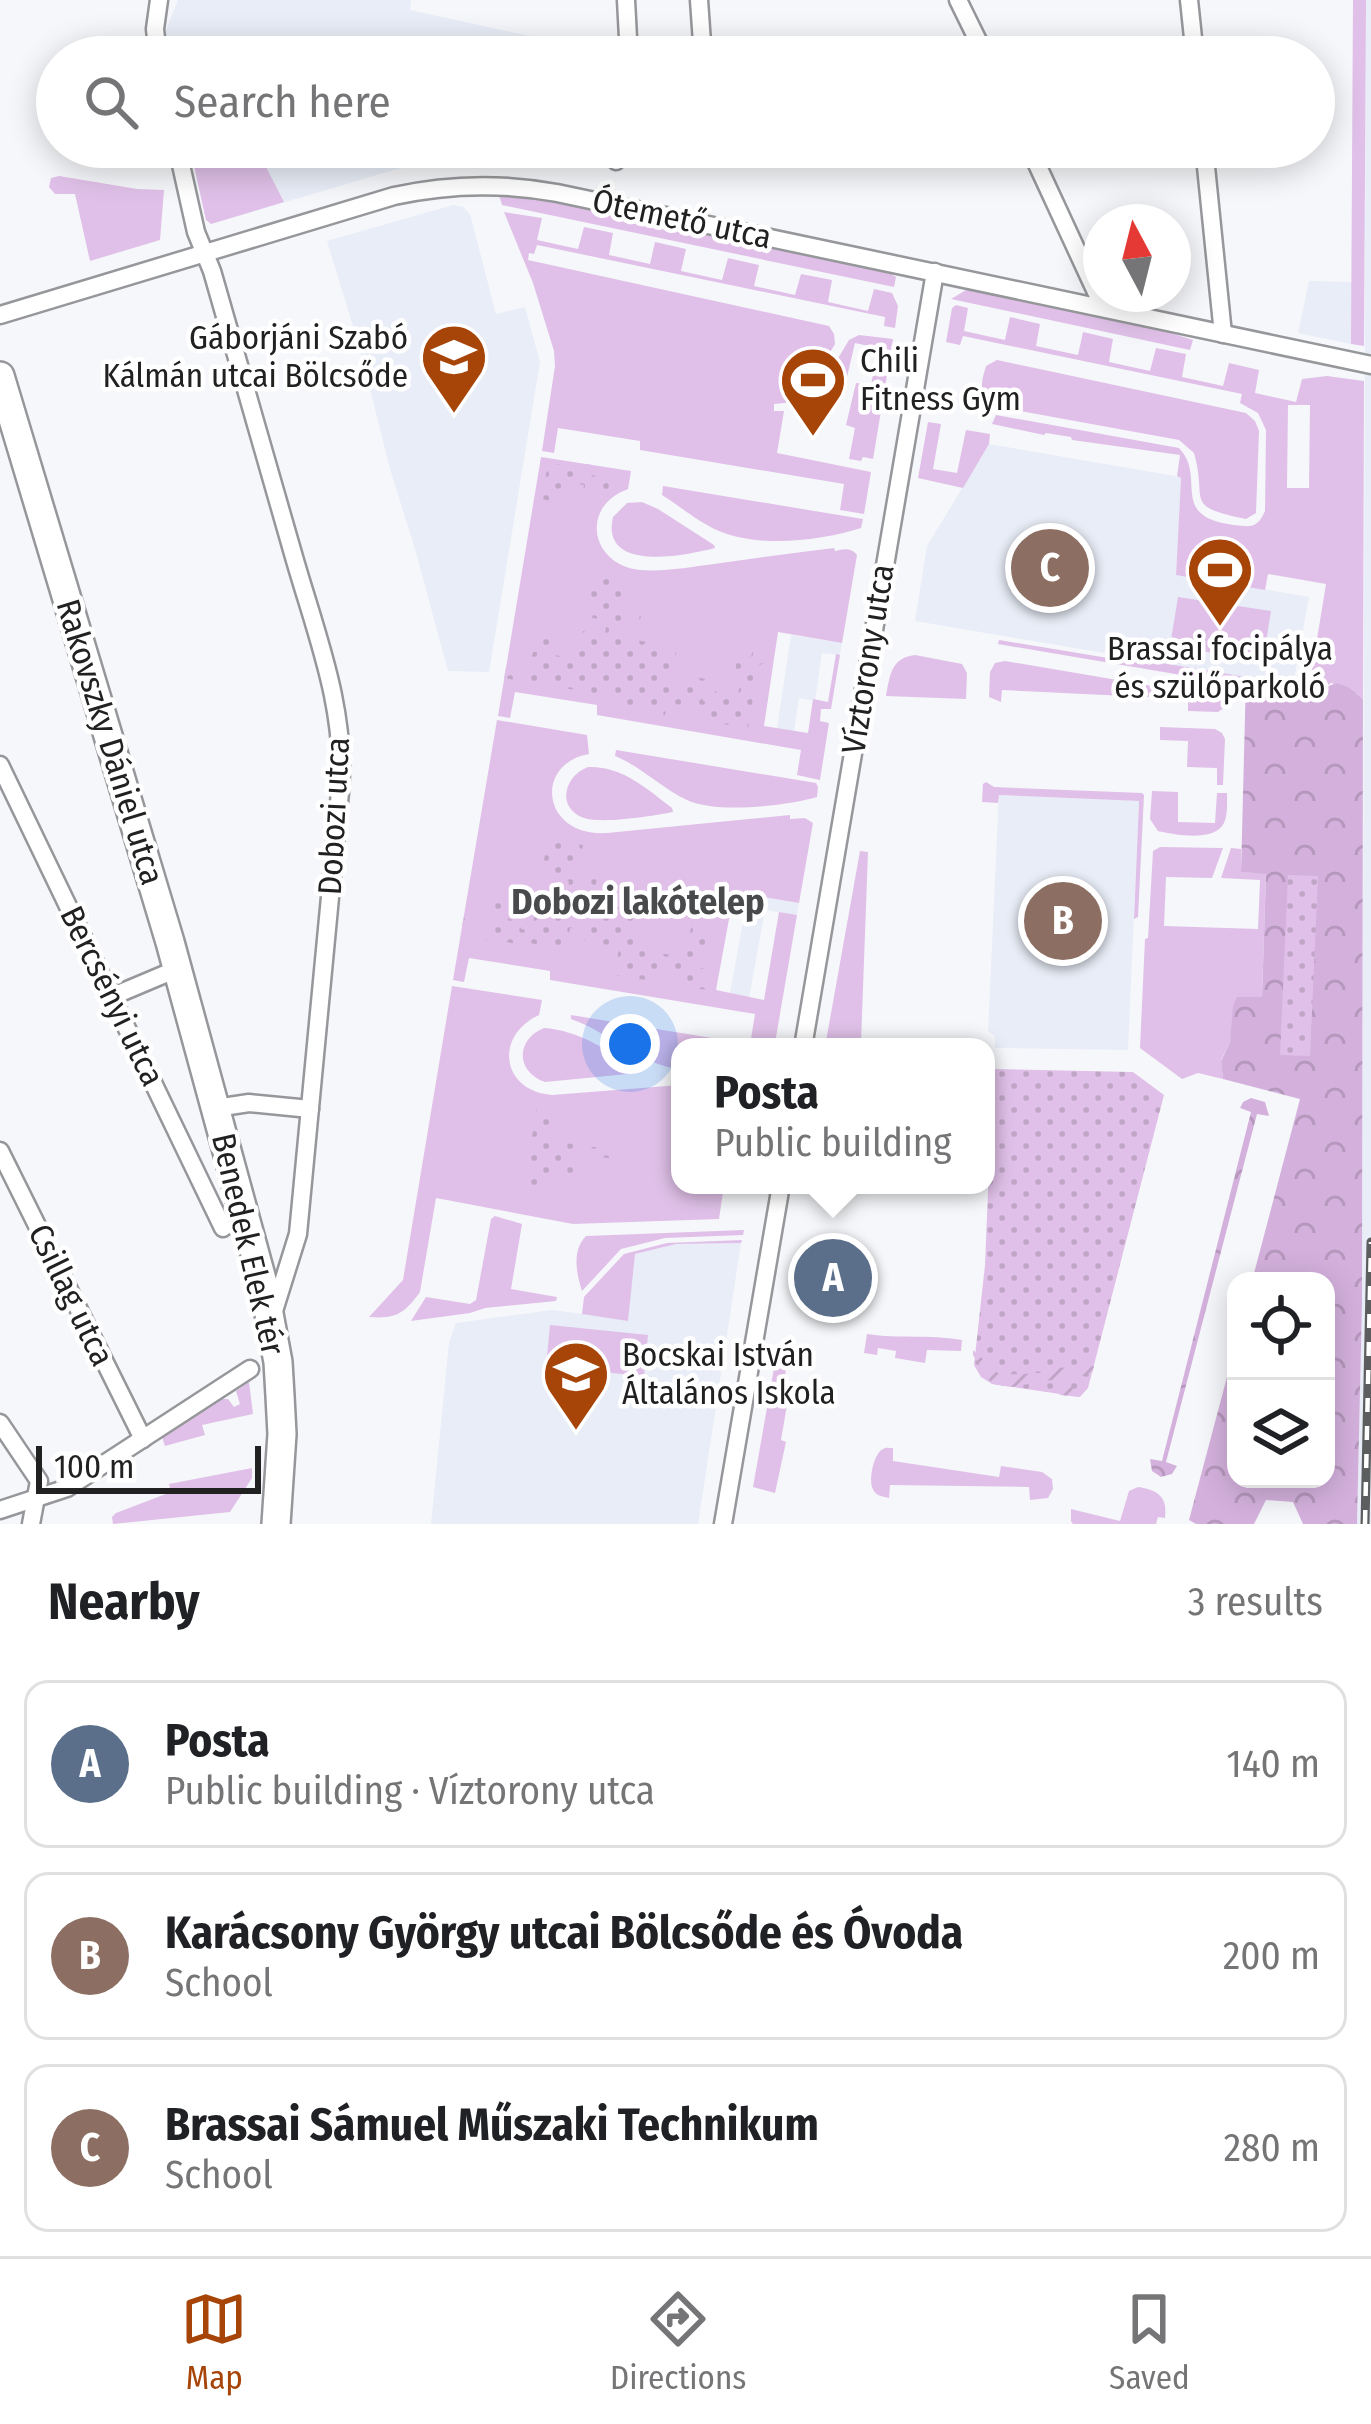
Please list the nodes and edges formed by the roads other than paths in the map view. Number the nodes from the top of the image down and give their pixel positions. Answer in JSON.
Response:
{"nodes":[{"id":1,"x":159,"y":0,"type":"edge"},
{"id":2,"x":626,"y":0,"type":"edge"},
{"id":3,"x":699,"y":0,"type":"edge"},
{"id":4,"x":958,"y":0,"type":"edge"},
{"id":5,"x":1190,"y":0,"type":"edge"},
{"id":6,"x":156,"y":36,"type":"edge"},
{"id":7,"x":627,"y":36,"type":"edge"},
{"id":8,"x":702,"y":36,"type":"edge"},
{"id":9,"x":976,"y":36,"type":"edge"},
{"id":10,"x":1193,"y":36,"type":"edge"},
{"id":11,"x":182,"y":168,"type":"edge"},
{"id":12,"x":1039,"y":168,"type":"edge"},
{"id":13,"x":1206,"y":168,"type":"edge"},
{"id":14,"x":204,"y":253,"type":"junction"},
{"id":15,"x":1083,"y":264,"type":"edge"},
{"id":16,"x":934,"y":272,"type":"junction"},
{"id":17,"x":1083,"y":304,"type":"edge"},
{"id":18,"x":1121,"y":312,"type":"edge"},
{"id":19,"x":0,"y":315,"type":"edge"},
{"id":20,"x":1223,"y":334,"type":"junction"},
{"id":21,"x":1371,"y":365,"type":"edge"},
{"id":22,"x":0,"y":376,"type":"edge"},
{"id":23,"x":0,"y":765,"type":"edge"},
{"id":24,"x":177,"y":969,"type":"junction"},
{"id":25,"x":113,"y":996,"type":"junction"},
{"id":26,"x":805,"y":1038,"type":"edge"},
{"id":27,"x":216,"y":1108,"type":"junction"},
{"id":28,"x":310,"y":1109,"type":"junction"},
{"id":29,"x":0,"y":1150,"type":"edge"},
{"id":30,"x":779,"y":1194,"type":"edge"},
{"id":31,"x":223,"y":1228,"type":"dead end"},
{"id":32,"x":271,"y":1321,"type":"junction"},
{"id":33,"x":250,"y":1370,"type":"dead end"},
{"id":34,"x":0,"y":1423,"type":"edge"},
{"id":35,"x":143,"y":1439,"type":"junction"},
{"id":36,"x":37,"y":1498,"type":"junction"},
{"id":37,"x":0,"y":1510,"type":"edge"},
{"id":38,"x":31,"y":1524,"type":"edge"},
{"id":39,"x":276,"y":1524,"type":"edge"},
{"id":40,"x":723,"y":1524,"type":"edge"}],
"edges":[{"from":1,"to":6,"type":"street"},
{"from":2,"to":7,"type":"street"},
{"from":3,"to":8,"type":"street"},
{"from":4,"to":9,"type":"street"},
{"from":5,"to":10,"type":"street"},
{"from":11,"to":14,"type":"street","name":"Dobozi utca"},
{"from":12,"to":15,"type":"street"},
{"from":13,"to":20,"type":"street"},
{"from":14,"to":16,"type":"street","name":"Ótemető utca"},
{"from":14,"to":19,"type":"street","name":"Ótemető utca"},
{"from":14,"to":28,"type":"street","name":"Dobozi utca"},
{"from":16,"to":17,"type":"street","name":"Ótemető utca"},
{"from":16,"to":26,"type":"street","name":"Víztorony utca"},
{"from":18,"to":20,"type":"street","name":"Ótemető utca"},
{"from":20,"to":21,"type":"street","name":"Ótemető utca"},
{"from":22,"to":24,"type":"main road","name":"Rakovszky Dániel utca"},
{"from":23,"to":25,"type":"street","name":"Bercsényi utca"},
{"from":24,"to":25,"type":"street"},
{"from":24,"to":27,"type":"main road","name":"Rakovszky Dániel utca"},
{"from":25,"to":31,"type":"street","name":"Bercsényi utca"},
{"from":27,"to":28,"type":"street"},
{"from":27,"to":32,"type":"main road","name":"Benedek Elek tér"},
{"from":28,"to":32,"type":"street","name":"Dobozi utca"},
{"from":29,"to":35,"type":"street","name":"Csillag utca"},
{"from":30,"to":40,"type":"street"},
{"from":32,"to":39,"type":"main road","name":"Benedek Elek tér"},
{"from":33,"to":35,"type":"street"},
{"from":34,"to":36,"type":"street"},
{"from":35,"to":36,"type":"street"},
{"from":36,"to":37,"type":"street"},
{"from":36,"to":38,"type":"street"}]}
